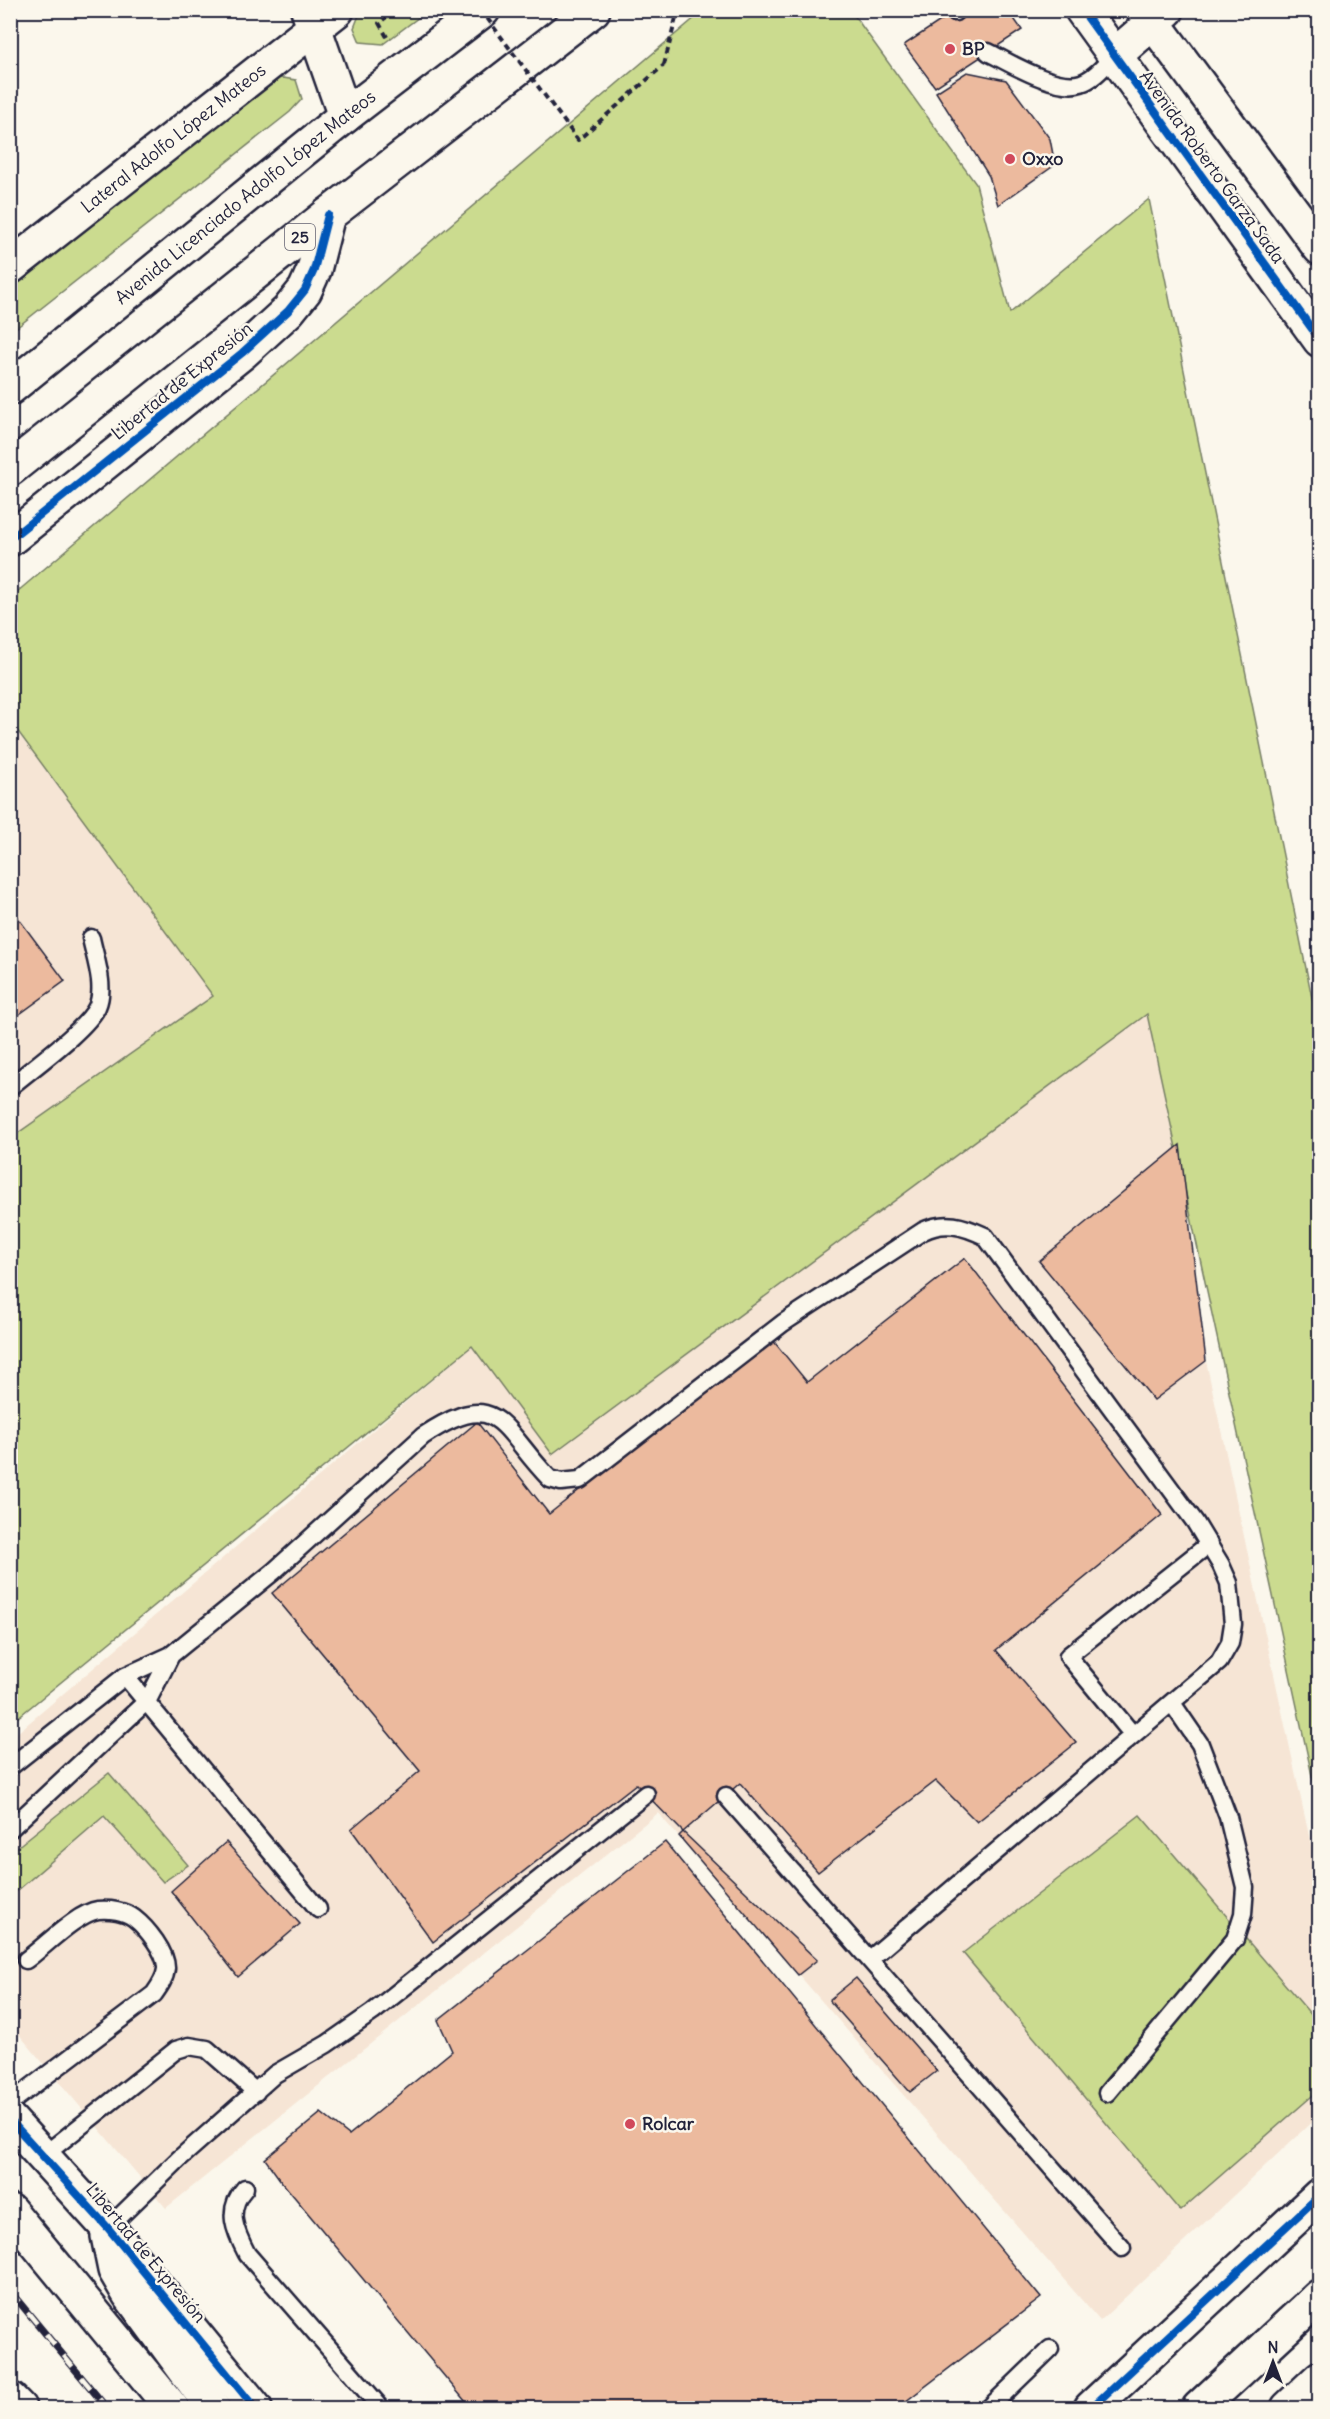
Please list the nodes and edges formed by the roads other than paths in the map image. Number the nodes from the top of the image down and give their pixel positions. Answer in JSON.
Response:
{"nodes":[{"id":1,"x":482,"y":10,"type":"edge"},
{"id":2,"x":592,"y":10,"type":"edge"},
{"id":3,"x":1082,"y":10,"type":"edge"},
{"id":4,"x":1154,"y":15,"type":"edge"},
{"id":5,"x":320,"y":17,"type":"edge"},
{"id":6,"x":987,"y":52,"type":"dead end"},
{"id":7,"x":1114,"y":56,"type":"junction"},
{"id":8,"x":345,"y":116,"type":"junction"},
{"id":9,"x":328,"y":215,"type":"junction"},
{"id":10,"x":1320,"y":248,"type":"edge"},
{"id":11,"x":10,"y":267,"type":"edge"},
{"id":12,"x":1320,"y":340,"type":"edge"},
{"id":13,"x":13,"y":385,"type":"edge"},
{"id":14,"x":10,"y":469,"type":"edge"},
{"id":15,"x":10,"y":540,"type":"edge"},
{"id":16,"x":91,"y":938,"type":"dead end"},
{"id":17,"x":10,"y":1087,"type":"edge"},
{"id":18,"x":1209,"y":1544,"type":"junction"},
{"id":19,"x":171,"y":1655,"type":"junction"},
{"id":20,"x":125,"y":1676,"type":"junction"},
{"id":21,"x":148,"y":1700,"type":"junction"},
{"id":22,"x":1172,"y":1703,"type":"junction"},
{"id":23,"x":1133,"y":1735,"type":"junction"},
{"id":24,"x":10,"y":1767,"type":"edge"},
{"id":25,"x":646,"y":1794,"type":"dead end"},
{"id":26,"x":726,"y":1796,"type":"dead end"},
{"id":27,"x":10,"y":1829,"type":"edge"},
{"id":28,"x":318,"y":1909,"type":"dead end"},
{"id":29,"x":870,"y":1959,"type":"junction"},
{"id":30,"x":26,"y":1960,"type":"dead end"},
{"id":31,"x":256,"y":2092,"type":"junction"},
{"id":32,"x":1107,"y":2093,"type":"dead end"},
{"id":33,"x":10,"y":2103,"type":"edge"},
{"id":34,"x":10,"y":2120,"type":"edge"},
{"id":35,"x":43,"y":2156,"type":"junction"},
{"id":36,"x":245,"y":2188,"type":"dead end"},
{"id":37,"x":1320,"y":2195,"type":"edge"},
{"id":38,"x":10,"y":2211,"type":"edge"},
{"id":39,"x":108,"y":2228,"type":"junction"},
{"id":40,"x":1122,"y":2248,"type":"dead end"},
{"id":41,"x":1320,"y":2296,"type":"edge"},
{"id":42,"x":1050,"y":2349,"type":"dead end"},
{"id":43,"x":1320,"y":2378,"type":"edge"},
{"id":44,"x":10,"y":2399,"type":"edge"},
{"id":45,"x":19,"y":2409,"type":"edge"},
{"id":46,"x":172,"y":2409,"type":"edge"},
{"id":47,"x":213,"y":2409,"type":"edge"},
{"id":48,"x":255,"y":2409,"type":"edge"},
{"id":49,"x":381,"y":2409,"type":"edge"},
{"id":50,"x":990,"y":2409,"type":"edge"},
{"id":51,"x":1091,"y":2409,"type":"edge"},
{"id":52,"x":1199,"y":2409,"type":"edge"},
{"id":53,"x":1288,"y":2409,"type":"edge"}],
"edges":[{"from":1,"to":8,"type":"street","name":"Avenida Licenciado Adolfo López Mateos"},
{"from":2,"to":9,"type":"street","number":"25"},
{"from":3,"to":7,"type":"street","name":"Avenida Roberto Garza Sada"},
{"from":4,"to":7,"type":"street"},
{"from":4,"to":10,"type":"street","name":"Avenida Roberto Garza Sada"},
{"from":5,"to":8,"type":"street"},
{"from":5,"to":11,"type":"street","name":"Lateral Adolfo López Mateos"},
{"from":6,"to":7,"type":"lane"},
{"from":7,"to":12,"type":"street","name":"Avenida Roberto Garza Sada"},
{"from":8,"to":13,"type":"street","name":"Avenida Licenciado Adolfo López Mateos"},
{"from":9,"to":14,"type":"street","number":"25"},
{"from":9,"to":15,"type":"street","name":"Libertad de Expresión"},
{"from":16,"to":17,"type":"lane"},
{"from":18,"to":19,"type":"lane"},
{"from":18,"to":22,"type":"lane"},
{"from":18,"to":23,"type":"lane"},
{"from":19,"to":20,"type":"lane"},
{"from":19,"to":21,"type":"lane"},
{"from":20,"to":21,"type":"lane"},
{"from":20,"to":24,"type":"lane"},
{"from":21,"to":27,"type":"lane"},
{"from":21,"to":28,"type":"lane"},
{"from":22,"to":23,"type":"lane"},
{"from":22,"to":32,"type":"lane"},
{"from":23,"to":29,"type":"lane"},
{"from":25,"to":31,"type":"lane"},
{"from":26,"to":29,"type":"lane"},
{"from":29,"to":40,"type":"lane"},
{"from":30,"to":33,"type":"lane"},
{"from":31,"to":35,"type":"lane"},
{"from":31,"to":39,"type":"lane"},
{"from":34,"to":35,"type":"street","name":"Libertad de Expresión"},
{"from":35,"to":39,"type":"street","name":"Libertad de Expresión"},
{"from":36,"to":49,"type":"lane"},
{"from":37,"to":51,"type":"street"},
{"from":38,"to":46,"type":"street"},
{"from":39,"to":47,"type":"street"},
{"from":39,"to":48,"type":"street","name":"Libertad de Expresión"},
{"from":41,"to":52,"type":"street"},
{"from":42,"to":50,"type":"lane"},
{"from":43,"to":53,"type":"street"},
{"from":44,"to":45,"type":"street"}]}
